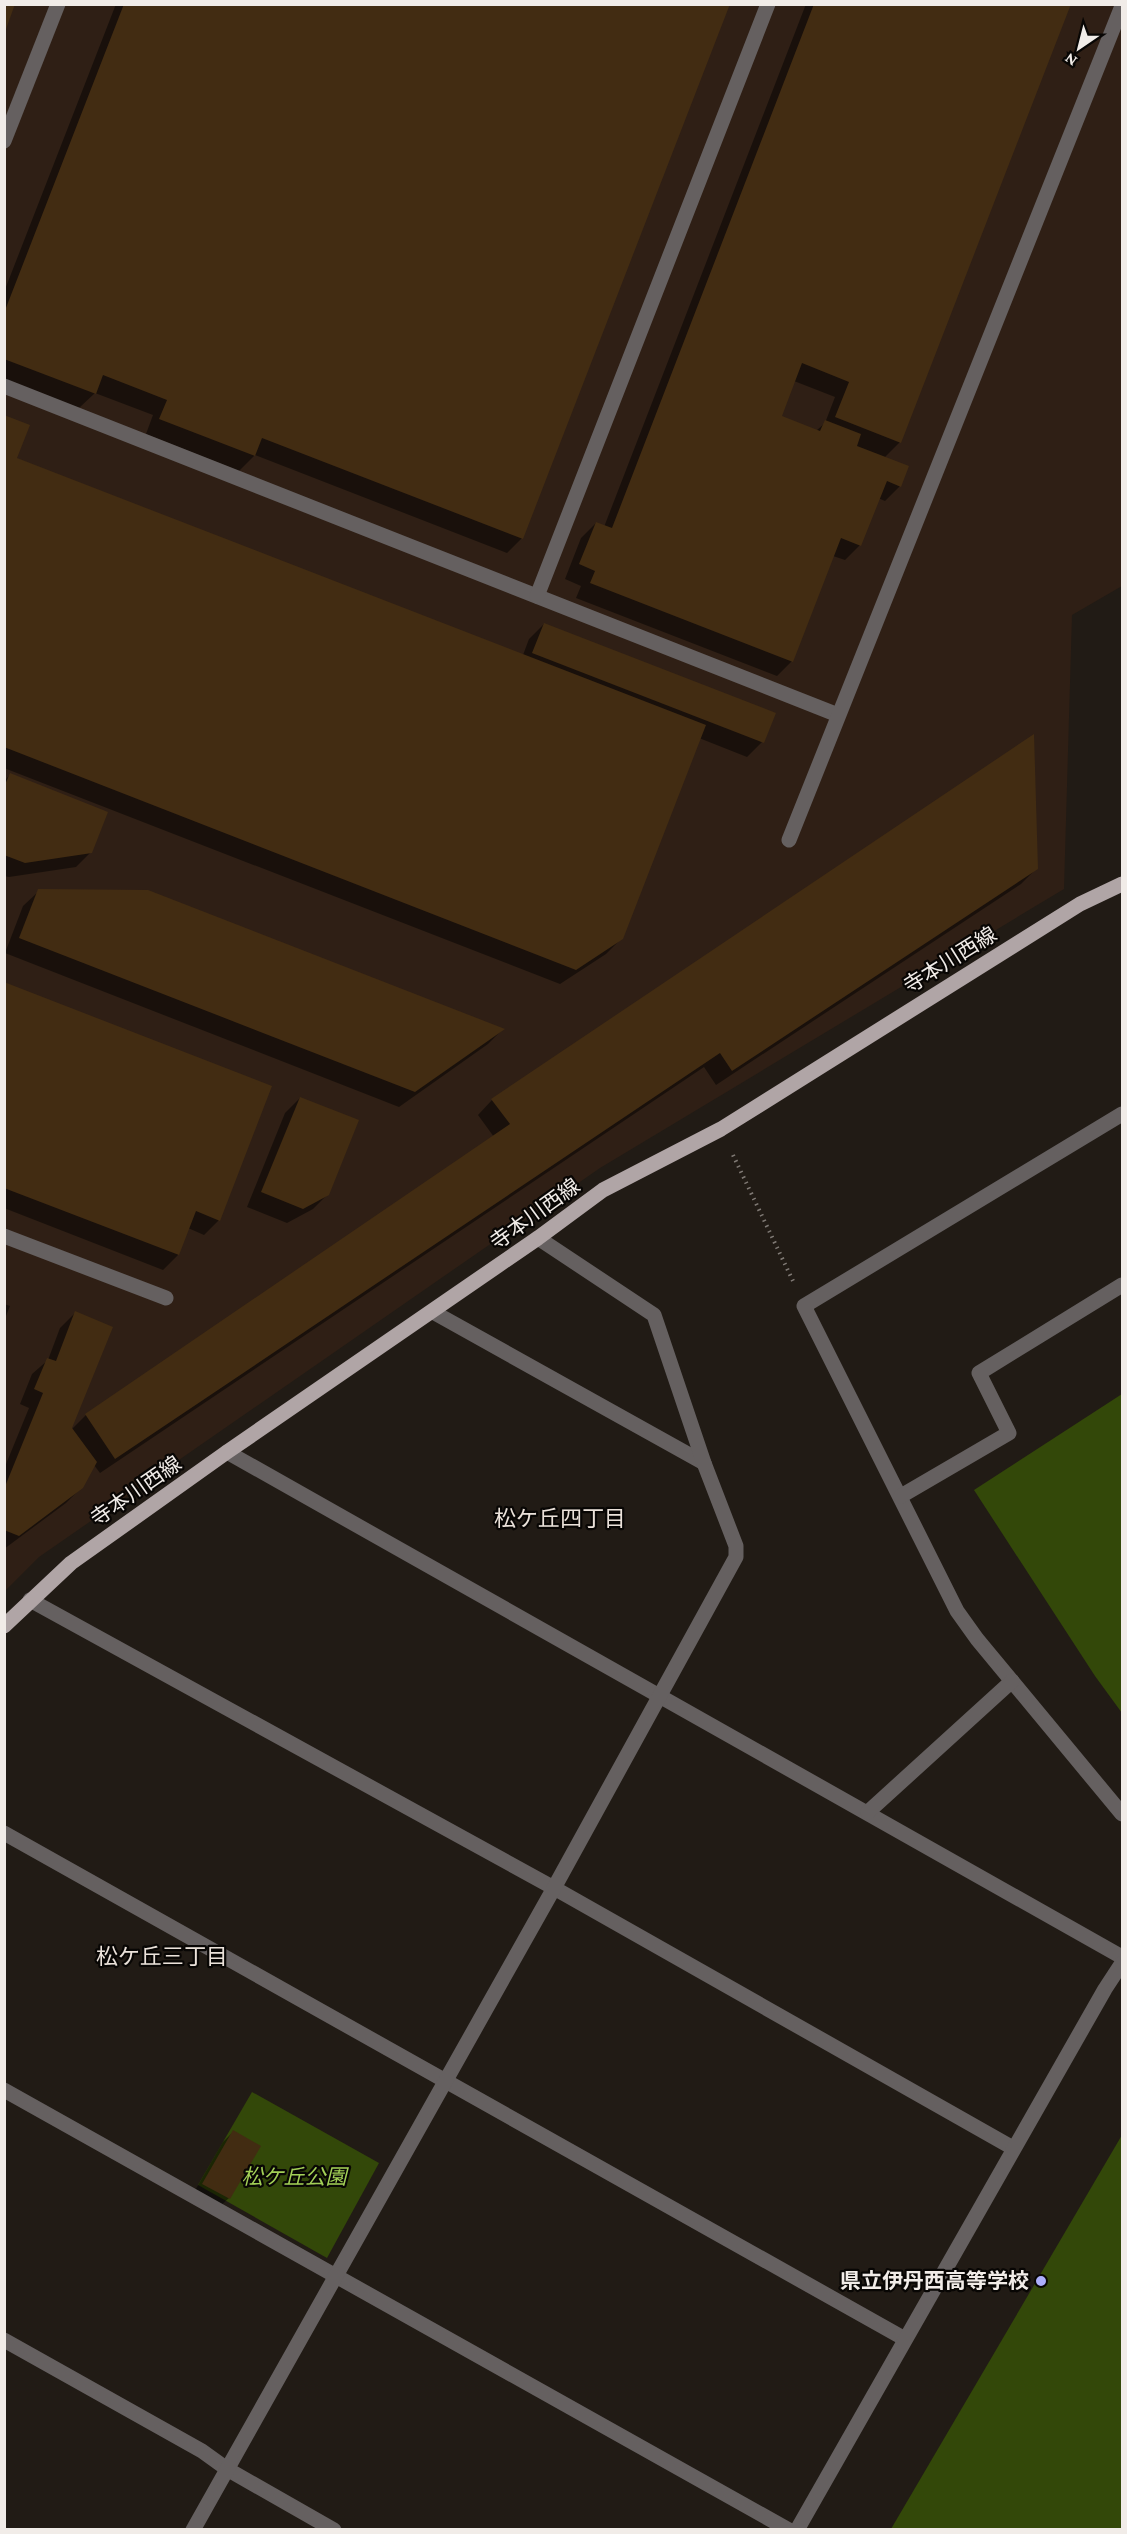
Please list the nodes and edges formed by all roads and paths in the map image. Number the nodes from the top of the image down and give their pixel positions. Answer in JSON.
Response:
{"nodes":[{"id":1,"x":58,"y":4,"type":"edge"},
{"id":2,"x":768,"y":4,"type":"edge"},
{"id":3,"x":1122,"y":6,"type":"edge"},
{"id":4,"x":4,"y":141,"type":"edge"},
{"id":5,"x":4,"y":386,"type":"edge"},
{"id":6,"x":537,"y":596,"type":"junction"},
{"id":7,"x":838,"y":716,"type":"junction"},
{"id":8,"x":789,"y":840,"type":"dead end"},
{"id":9,"x":1122,"y":884,"type":"edge"},
{"id":10,"x":1122,"y":1114,"type":"edge"},
{"id":11,"x":721,"y":1129,"type":"junction"},
{"id":12,"x":4,"y":1236,"type":"edge"},
{"id":13,"x":538,"y":1238,"type":"junction"},
{"id":14,"x":1122,"y":1285,"type":"edge"},
{"id":15,"x":166,"y":1298,"type":"dead end"},
{"id":16,"x":804,"y":1306,"type":"junction"},
{"id":17,"x":433,"y":1312,"type":"junction"},
{"id":18,"x":227,"y":1452,"type":"junction"},
{"id":19,"x":704,"y":1463,"type":"junction"},
{"id":20,"x":901,"y":1496,"type":"junction"},
{"id":21,"x":30,"y":1600,"type":"junction"},
{"id":22,"x":4,"y":1626,"type":"edge"},
{"id":23,"x":1012,"y":1682,"type":"junction"},
{"id":24,"x":661,"y":1695,"type":"junction"},
{"id":25,"x":868,"y":1812,"type":"junction"},
{"id":26,"x":1122,"y":1814,"type":"edge"},
{"id":27,"x":4,"y":1833,"type":"edge"},
{"id":28,"x":554,"y":1888,"type":"junction"},
{"id":29,"x":1122,"y":1957,"type":"edge"},
{"id":30,"x":1122,"y":1963,"type":"edge"},
{"id":31,"x":444,"y":2082,"type":"junction"},
{"id":32,"x":4,"y":2090,"type":"edge"},
{"id":33,"x":1013,"y":2148,"type":"junction"},
{"id":34,"x":335,"y":2275,"type":"junction"},
{"id":35,"x":905,"y":2339,"type":"junction"},
{"id":36,"x":4,"y":2340,"type":"edge"},
{"id":37,"x":227,"y":2469,"type":"junction"},
{"id":38,"x":193,"y":2529,"type":"edge"},
{"id":39,"x":334,"y":2529,"type":"edge"},
{"id":40,"x":789,"y":2529,"type":"edge"},
{"id":41,"x":797,"y":2529,"type":"edge"}],
"edges":[{"from":1,"to":4,"type":"street"},
{"from":2,"to":6,"type":"street"},
{"from":3,"to":7,"type":"street"},
{"from":5,"to":6,"type":"street"},
{"from":6,"to":7,"type":"street"},
{"from":7,"to":8,"type":"street"},
{"from":9,"to":11,"type":"main road","name":"寺本川西線"},
{"from":10,"to":16,"type":"street"},
{"from":11,"to":13,"type":"main road","name":"寺本川西線"},
{"from":11,"to":16,"type":"path"},
{"from":12,"to":15,"type":"street"},
{"from":13,"to":17,"type":"main road","name":"寺本川西線"},
{"from":13,"to":19,"type":"street"},
{"from":14,"to":20,"type":"street"},
{"from":16,"to":20,"type":"street"},
{"from":17,"to":18,"type":"main road","name":"寺本川西線"},
{"from":17,"to":19,"type":"street"},
{"from":18,"to":21,"type":"main road","name":"寺本川西線"},
{"from":18,"to":24,"type":"street"},
{"from":19,"to":24,"type":"street"},
{"from":20,"to":23,"type":"street"},
{"from":21,"to":22,"type":"main road","name":"寺本川西線"},
{"from":21,"to":28,"type":"street"},
{"from":23,"to":25,"type":"street"},
{"from":23,"to":26,"type":"street"},
{"from":24,"to":25,"type":"street"},
{"from":24,"to":28,"type":"street"},
{"from":25,"to":29,"type":"street"},
{"from":27,"to":31,"type":"street"},
{"from":28,"to":31,"type":"street"},
{"from":28,"to":33,"type":"street"},
{"from":30,"to":33,"type":"street"},
{"from":31,"to":34,"type":"street"},
{"from":31,"to":35,"type":"street"},
{"from":32,"to":34,"type":"street"},
{"from":33,"to":35,"type":"street"},
{"from":34,"to":37,"type":"street"},
{"from":34,"to":40,"type":"street"},
{"from":35,"to":41,"type":"street"},
{"from":36,"to":37,"type":"street"},
{"from":37,"to":38,"type":"street"},
{"from":37,"to":39,"type":"street"}]}
